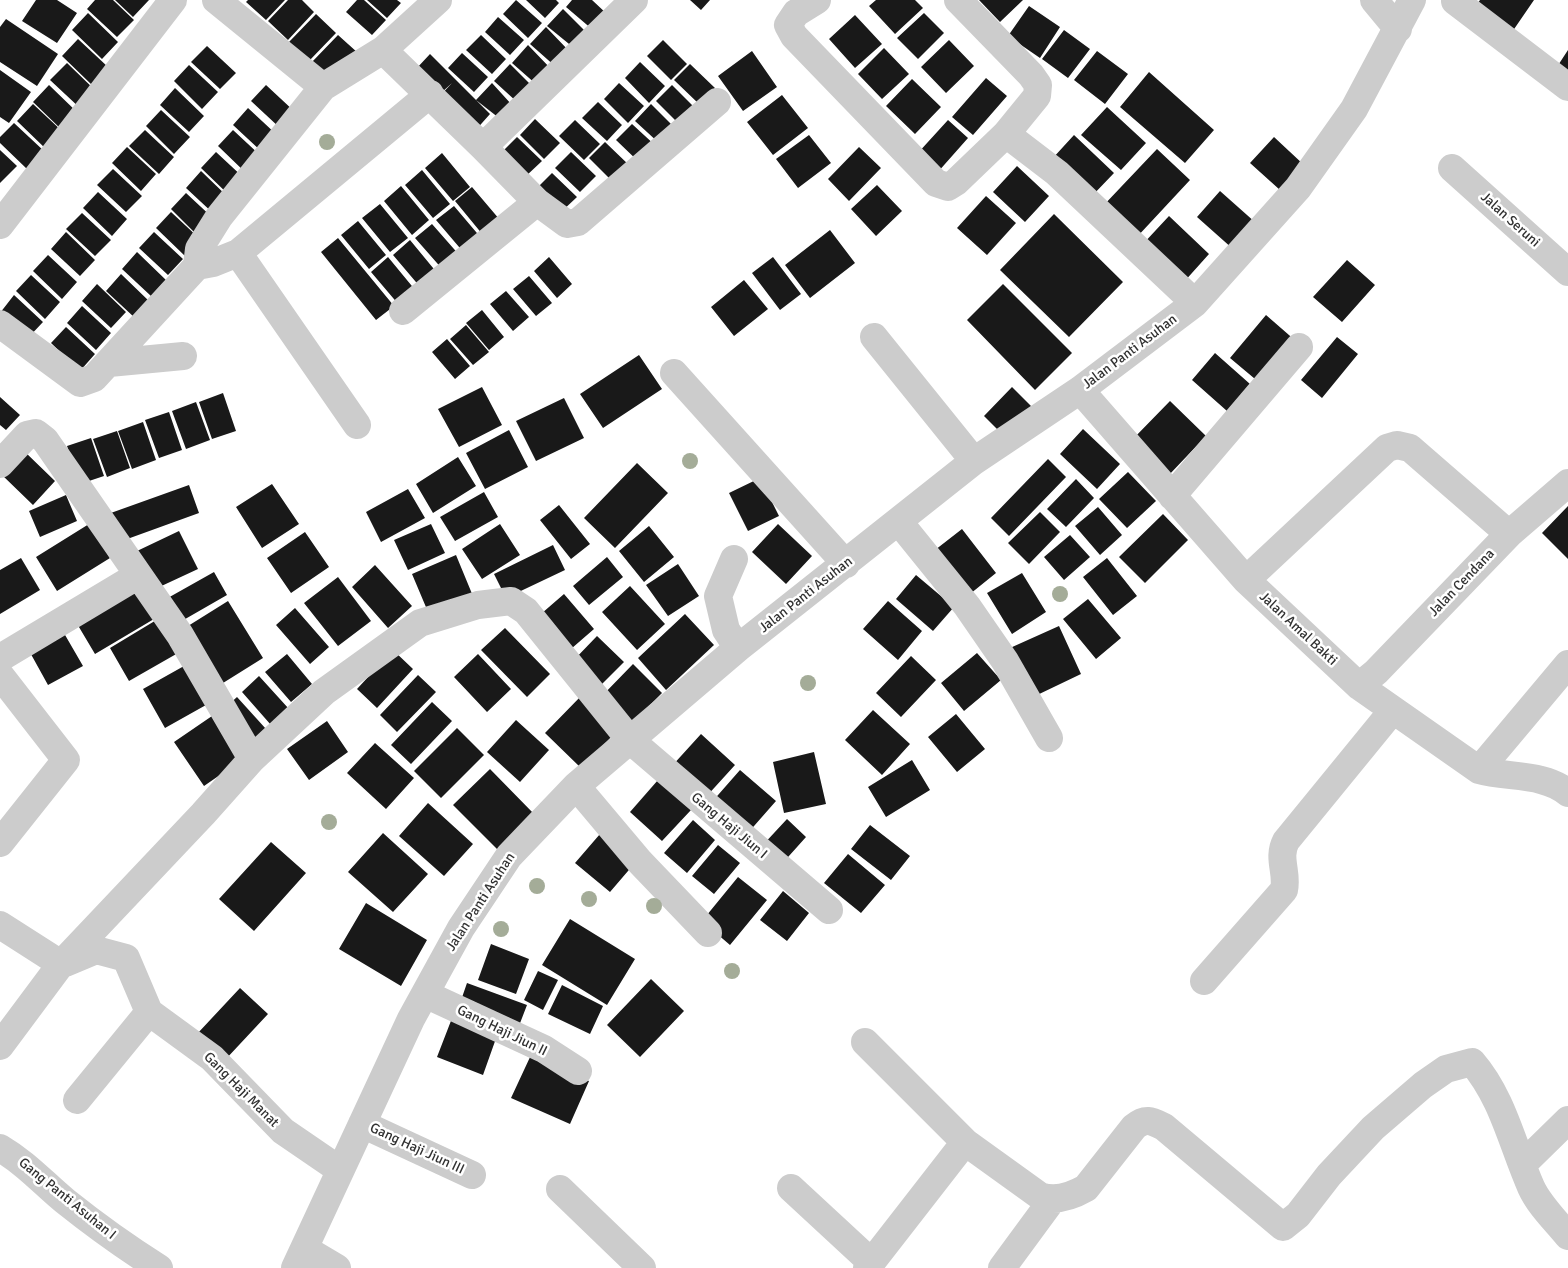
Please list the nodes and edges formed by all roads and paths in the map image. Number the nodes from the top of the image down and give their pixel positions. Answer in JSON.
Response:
{"nodes":[{"id":1,"x":173,"y":0,"type":"edge"},
{"id":2,"x":216,"y":0,"type":"edge"},
{"id":3,"x":438,"y":0,"type":"edge"},
{"id":4,"x":634,"y":0,"type":"edge"},
{"id":5,"x":817,"y":0,"type":"edge"},
{"id":6,"x":958,"y":0,"type":"edge"},
{"id":7,"x":1374,"y":0,"type":"edge"},
{"id":8,"x":1412,"y":0,"type":"edge"},
{"id":9,"x":1455,"y":1,"type":"edge"},
{"id":10,"x":1398,"y":29,"type":"junction"},
{"id":11,"x":383,"y":50,"type":"junction"},
{"id":12,"x":323,"y":87,"type":"junction"},
{"id":13,"x":1568,"y":87,"type":"edge"},
{"id":14,"x":430,"y":94,"type":"junction"},
{"id":15,"x":717,"y":102,"type":"dead end"},
{"id":16,"x":1006,"y":134,"type":"junction"},
{"id":17,"x":484,"y":147,"type":"junction"},
{"id":18,"x":1452,"y":168,"type":"dead end"},
{"id":19,"x":537,"y":202,"type":"junction"},
{"id":20,"x":0,"y":225,"type":"edge"},
{"id":21,"x":238,"y":253,"type":"junction"},
{"id":22,"x":197,"y":266,"type":"junction"},
{"id":23,"x":1568,"y":272,"type":"edge"},
{"id":24,"x":1195,"y":303,"type":"junction"},
{"id":25,"x":402,"y":311,"type":"dead end"},
{"id":26,"x":0,"y":324,"type":"edge"},
{"id":27,"x":874,"y":337,"type":"dead end"},
{"id":28,"x":1299,"y":347,"type":"dead end"},
{"id":29,"x":183,"y":356,"type":"dead end"},
{"id":30,"x":109,"y":363,"type":"junction"},
{"id":31,"x":674,"y":374,"type":"dead end"},
{"id":32,"x":1080,"y":390,"type":"junction"},
{"id":33,"x":357,"y":425,"type":"dead end"},
{"id":34,"x":974,"y":462,"type":"junction"},
{"id":35,"x":0,"y":464,"type":"edge"},
{"id":36,"x":1568,"y":483,"type":"edge"},
{"id":37,"x":1172,"y":496,"type":"junction"},
{"id":38,"x":898,"y":522,"type":"junction"},
{"id":39,"x":1509,"y":534,"type":"junction"},
{"id":40,"x":734,"y":559,"type":"dead end"},
{"id":41,"x":846,"y":564,"type":"junction"},
{"id":42,"x":137,"y":576,"type":"junction"},
{"id":43,"x":1246,"y":580,"type":"junction"},
{"id":44,"x":738,"y":648,"type":"junction"},
{"id":45,"x":0,"y":658,"type":"edge"},
{"id":46,"x":1568,"y":664,"type":"edge"},
{"id":47,"x":0,"y":675,"type":"edge"},
{"id":48,"x":1359,"y":686,"type":"junction"},
{"id":49,"x":1393,"y":710,"type":"junction"},
{"id":50,"x":1049,"y":738,"type":"dead end"},
{"id":51,"x":630,"y":740,"type":"junction"},
{"id":52,"x":252,"y":759,"type":"junction"},
{"id":53,"x":1480,"y":770,"type":"junction"},
{"id":54,"x":576,"y":786,"type":"junction"},
{"id":55,"x":1568,"y":793,"type":"edge"},
{"id":56,"x":0,"y":843,"type":"edge"},
{"id":57,"x":829,"y":910,"type":"dead end"},
{"id":58,"x":0,"y":925,"type":"edge"},
{"id":59,"x":708,"y":933,"type":"dead end"},
{"id":60,"x":61,"y":964,"type":"junction"},
{"id":61,"x":1204,"y":981,"type":"dead end"},
{"id":62,"x":425,"y":994,"type":"junction"},
{"id":63,"x":149,"y":1012,"type":"junction"},
{"id":64,"x":865,"y":1042,"type":"dead end"},
{"id":65,"x":0,"y":1046,"type":"edge"},
{"id":66,"x":578,"y":1072,"type":"dead end"},
{"id":67,"x":77,"y":1100,"type":"dead end"},
{"id":68,"x":1568,"y":1120,"type":"edge"},
{"id":69,"x":362,"y":1124,"type":"junction"},
{"id":70,"x":965,"y":1142,"type":"junction"},
{"id":71,"x":0,"y":1148,"type":"edge"},
{"id":72,"x":1523,"y":1164,"type":"junction"},
{"id":73,"x":340,"y":1170,"type":"junction"},
{"id":74,"x":472,"y":1174,"type":"dead end"},
{"id":75,"x":791,"y":1188,"type":"dead end"},
{"id":76,"x":560,"y":1189,"type":"dead end"},
{"id":77,"x":1052,"y":1200,"type":"junction"},
{"id":78,"x":1568,"y":1236,"type":"edge"},
{"id":79,"x":300,"y":1258,"type":"edge"},
{"id":80,"x":869,"y":1265,"type":"edge"},
{"id":81,"x":159,"y":1268,"type":"edge"},
{"id":82,"x":337,"y":1268,"type":"edge"},
{"id":83,"x":642,"y":1268,"type":"edge"},
{"id":84,"x":1002,"y":1268,"type":"edge"}],
"edges":[{"from":1,"to":20,"type":"street"},
{"from":2,"to":12,"type":"street"},
{"from":3,"to":11,"type":"street"},
{"from":4,"to":17,"type":"street"},
{"from":5,"to":16,"type":"street"},
{"from":6,"to":16,"type":"street"},
{"from":7,"to":10,"type":"street"},
{"from":8,"to":10,"type":"street","name":"Jalan Panti Asuhan"},
{"from":9,"to":13,"type":"street"},
{"from":10,"to":24,"type":"street","name":"Jalan Panti Asuhan"},
{"from":11,"to":12,"type":"street"},
{"from":11,"to":14,"type":"street"},
{"from":12,"to":22,"type":"street"},
{"from":14,"to":17,"type":"street"},
{"from":14,"to":21,"type":"street"},
{"from":15,"to":19,"type":"street"},
{"from":16,"to":24,"type":"street"},
{"from":17,"to":19,"type":"street"},
{"from":18,"to":23,"type":"street","name":"Jalan Seruni"},
{"from":19,"to":25,"type":"street"},
{"from":21,"to":22,"type":"street"},
{"from":21,"to":33,"type":"street"},
{"from":22,"to":30,"type":"street"},
{"from":24,"to":32,"type":"street","name":"Jalan Panti Asuhan"},
{"from":26,"to":30,"type":"street"},
{"from":27,"to":34,"type":"street"},
{"from":28,"to":37,"type":"street"},
{"from":29,"to":30,"type":"street"},
{"from":31,"to":41,"type":"street"},
{"from":32,"to":34,"type":"street","name":"Jalan Panti Asuhan"},
{"from":32,"to":37,"type":"street","name":"Jalan Amal Bakti"},
{"from":34,"to":38,"type":"street","name":"Jalan Panti Asuhan"},
{"from":35,"to":42,"type":"street"},
{"from":36,"to":39,"type":"street","name":"Jalan Cendana"},
{"from":37,"to":43,"type":"street","name":"Jalan Amal Bakti"},
{"from":38,"to":41,"type":"street","name":"Jalan Panti Asuhan"},
{"from":38,"to":50,"type":"street"},
{"from":39,"to":43,"type":"street"},
{"from":39,"to":48,"type":"street","name":"Jalan Cendana"},
{"from":40,"to":44,"type":"street"},
{"from":41,"to":44,"type":"street","name":"Jalan Panti Asuhan"},
{"from":42,"to":45,"type":"street"},
{"from":42,"to":52,"type":"street"},
{"from":43,"to":48,"type":"street","name":"Jalan Amal Bakti"},
{"from":44,"to":51,"type":"street","name":"Jalan Panti Asuhan"},
{"from":46,"to":53,"type":"street"},
{"from":47,"to":56,"type":"street"},
{"from":48,"to":49,"type":"street","name":"Jalan Amal Bakti"},
{"from":49,"to":53,"type":"street","name":"Jalan Amal Bakti"},
{"from":49,"to":61,"type":"street"},
{"from":51,"to":52,"type":"street","name":"Gang Haji Jiun I"},
{"from":51,"to":54,"type":"street","name":"Jalan Panti Asuhan"},
{"from":51,"to":57,"type":"street","name":"Gang Haji Jiun I"},
{"from":52,"to":60,"type":"street","name":"Gang Haji Jiun I"},
{"from":53,"to":55,"type":"street","name":"Jalan Amal Bakti"},
{"from":54,"to":59,"type":"street"},
{"from":54,"to":62,"type":"street","name":"Jalan Panti Asuhan"},
{"from":58,"to":60,"type":"street"},
{"from":60,"to":63,"type":"street"},
{"from":60,"to":65,"type":"street","name":"Gang Haji Jiun I"},
{"from":62,"to":66,"type":"street","name":"Gang Haji Jiun II"},
{"from":62,"to":69,"type":"street","name":"Jalan Panti Asuhan"},
{"from":63,"to":67,"type":"street"},
{"from":63,"to":73,"type":"street","name":"Gang Haji Manat"},
{"from":64,"to":70,"type":"street"},
{"from":68,"to":72,"type":"street"},
{"from":69,"to":73,"type":"street","name":"Jalan Panti Asuhan"},
{"from":69,"to":74,"type":"street","name":"Gang Haji Jiun III"},
{"from":70,"to":77,"type":"street"},
{"from":70,"to":80,"type":"street"},
{"from":71,"to":81,"type":"street","name":"Gang Panti Asuhan I"},
{"from":72,"to":77,"type":"street"},
{"from":72,"to":78,"type":"street"},
{"from":73,"to":79,"type":"street","name":"Jalan Panti Asuhan"},
{"from":75,"to":80,"type":"street"},
{"from":76,"to":83,"type":"street"},
{"from":77,"to":84,"type":"street"},
{"from":79,"to":82,"type":"street"}]}
